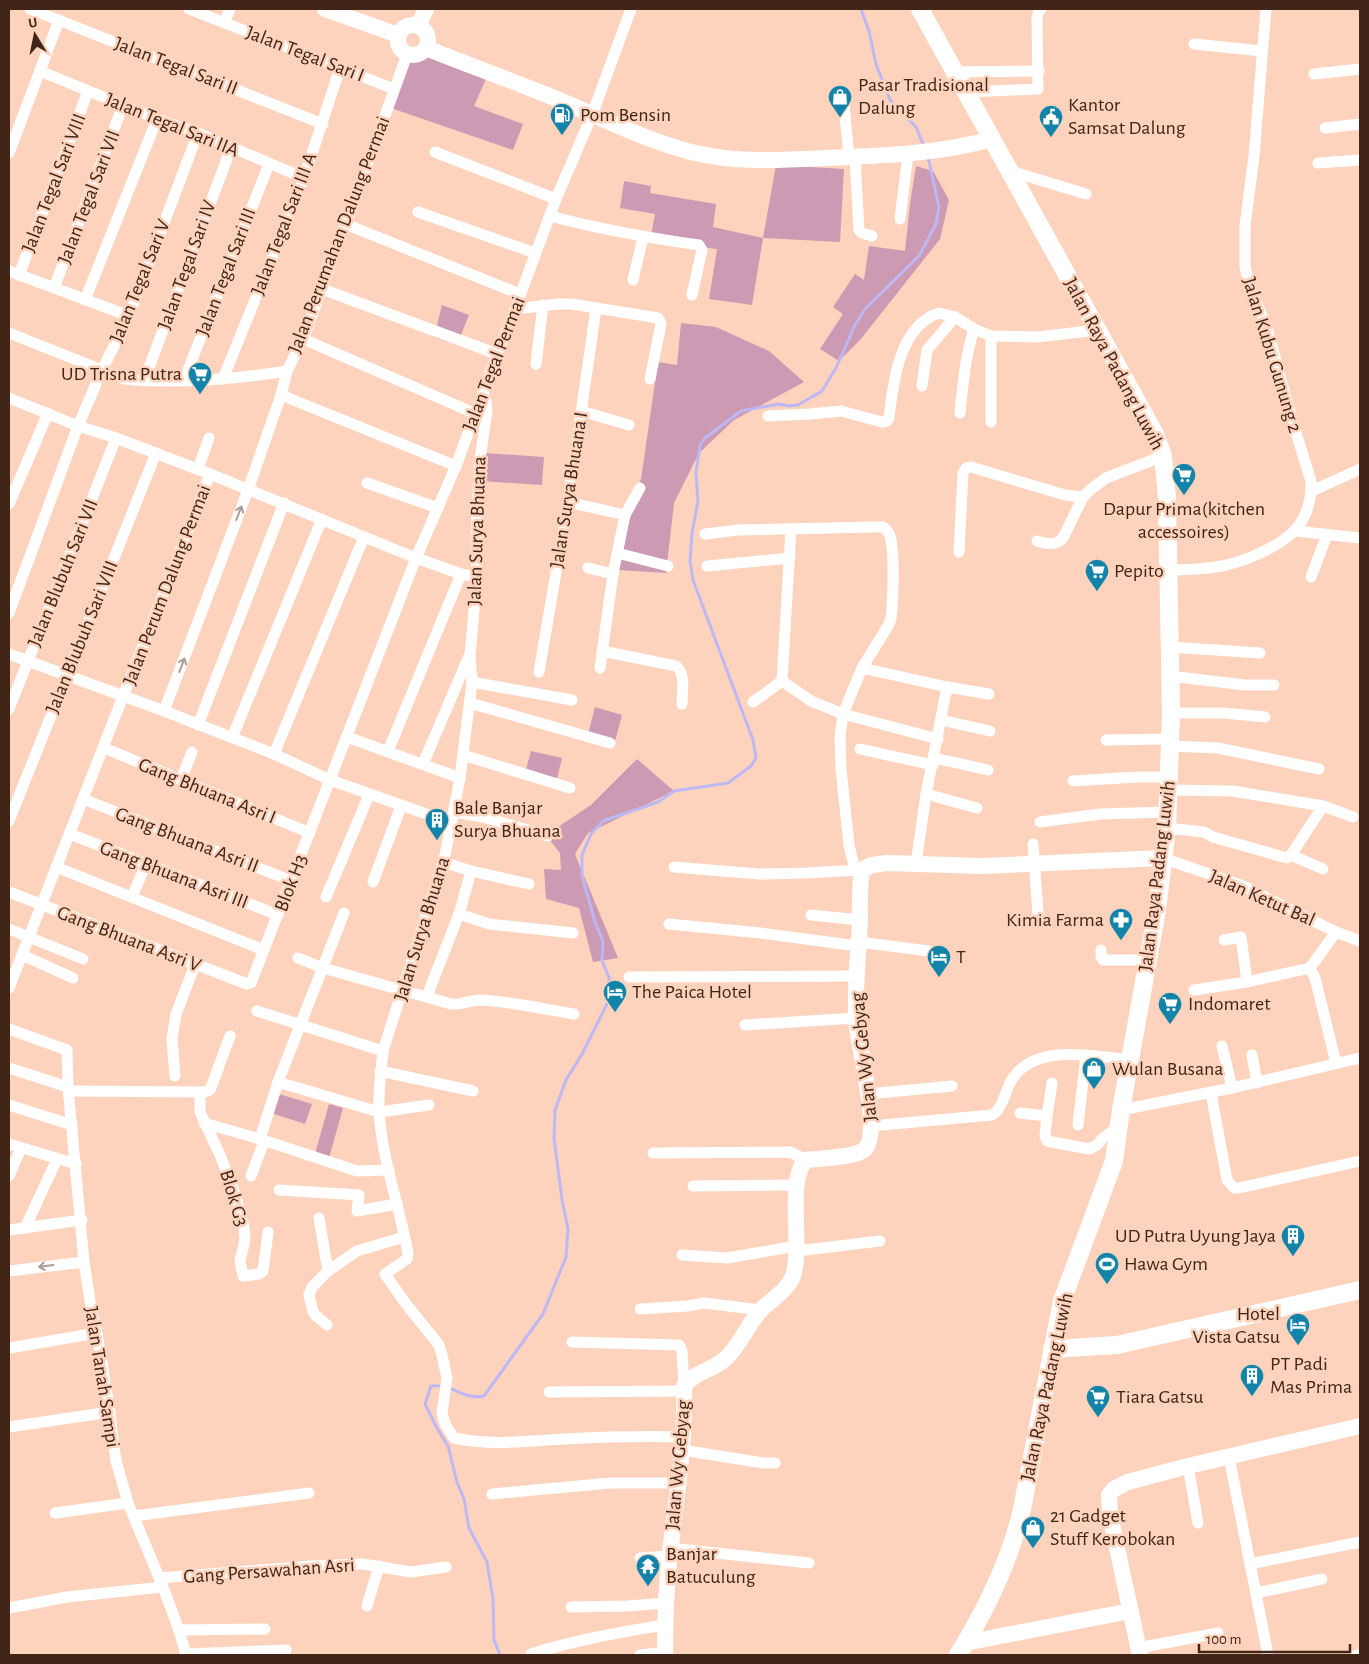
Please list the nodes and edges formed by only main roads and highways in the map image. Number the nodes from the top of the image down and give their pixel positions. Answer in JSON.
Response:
{"nodes":[{"id":1,"x":920,"y":9,"type":"edge"},
{"id":2,"x":1360,"y":1290,"type":"edge"},
{"id":3,"x":1052,"y":1349,"type":"junction"},
{"id":4,"x":962,"y":1649,"type":"edge"}],
"edges":[{"from":1,"to":3,"type":"main road","name":"Jalan Raya Padang Luwih"},
{"from":2,"to":3,"type":"main road"},
{"from":3,"to":4,"type":"main road","name":"Jalan Raya Padang Luwih"}]}
